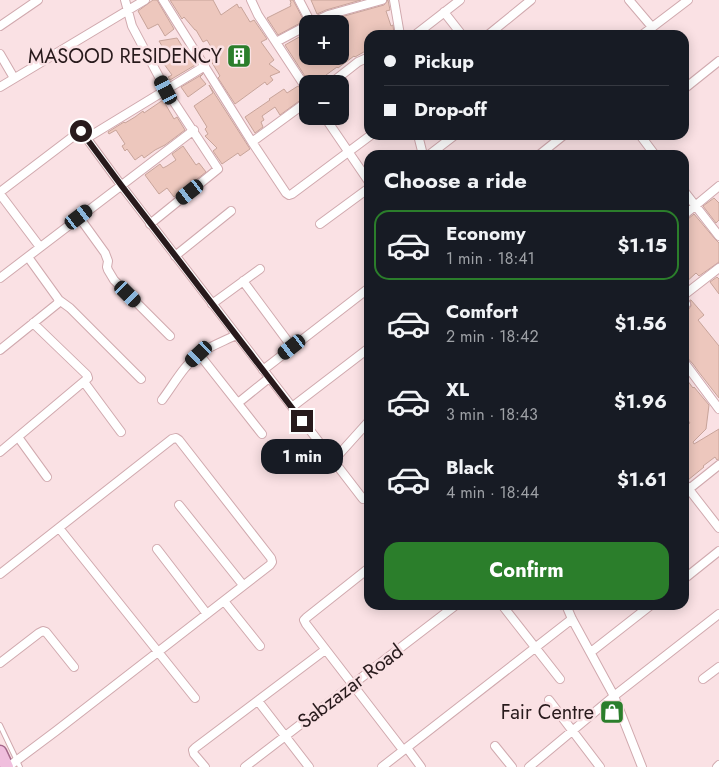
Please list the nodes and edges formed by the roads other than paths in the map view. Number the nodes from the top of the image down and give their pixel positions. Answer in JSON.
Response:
{"nodes":[{"id":1,"x":125,"y":0,"type":"edge"},
{"id":2,"x":145,"y":0,"type":"edge"},
{"id":3,"x":163,"y":0,"type":"edge"},
{"id":4,"x":252,"y":0,"type":"edge"},
{"id":5,"x":299,"y":0,"type":"edge"},
{"id":6,"x":382,"y":0,"type":"edge"},
{"id":7,"x":394,"y":0,"type":"edge"},
{"id":8,"x":460,"y":0,"type":"edge"},
{"id":9,"x":531,"y":0,"type":"edge"},
{"id":10,"x":629,"y":0,"type":"edge"},
{"id":11,"x":688,"y":0,"type":"edge"},
{"id":12,"x":34,"y":1,"type":"edge"},
{"id":13,"x":128,"y":10,"type":"junction"},
{"id":14,"x":444,"y":12,"type":"junction"},
{"id":15,"x":305,"y":15,"type":"edge"},
{"id":16,"x":328,"y":15,"type":"edge"},
{"id":17,"x":0,"y":26,"type":"edge"},
{"id":18,"x":652,"y":27,"type":"junction"},
{"id":19,"x":299,"y":29,"type":"edge"},
{"id":20,"x":399,"y":30,"type":"edge"},
{"id":21,"x":421,"y":30,"type":"edge"},
{"id":22,"x":458,"y":30,"type":"edge"},
{"id":23,"x":494,"y":30,"type":"edge"},
{"id":24,"x":648,"y":30,"type":"edge"},
{"id":25,"x":276,"y":42,"type":"junction"},
{"id":26,"x":0,"y":54,"type":"edge"},
{"id":27,"x":364,"y":59,"type":"edge"},
{"id":28,"x":719,"y":61,"type":"edge"},
{"id":29,"x":205,"y":66,"type":"junction"},
{"id":30,"x":341,"y":75,"type":"edge"},
{"id":31,"x":299,"y":77,"type":"edge"},
{"id":32,"x":14,"y":78,"type":"junction"},
{"id":33,"x":689,"y":85,"type":"edge"},
{"id":34,"x":0,"y":87,"type":"edge"},
{"id":35,"x":166,"y":90,"type":"junction"},
{"id":36,"x":299,"y":108,"type":"edge"},
{"id":37,"x":330,"y":125,"type":"edge"},
{"id":38,"x":194,"y":130,"type":"junction"},
{"id":39,"x":87,"y":138,"type":"junction"},
{"id":40,"x":365,"y":140,"type":"edge"},
{"id":41,"x":449,"y":140,"type":"edge"},
{"id":42,"x":558,"y":140,"type":"edge"},
{"id":43,"x":644,"y":140,"type":"edge"},
{"id":44,"x":252,"y":142,"type":"junction"},
{"id":45,"x":555,"y":142,"type":"joint"},
{"id":46,"x":436,"y":150,"type":"edge"},
{"id":47,"x":545,"y":150,"type":"edge"},
{"id":48,"x":652,"y":150,"type":"edge"},
{"id":49,"x":348,"y":153,"type":"junction"},
{"id":50,"x":364,"y":175,"type":"edge"},
{"id":51,"x":121,"y":185,"type":"junction"},
{"id":52,"x":719,"y":186,"type":"edge"},
{"id":53,"x":364,"y":192,"type":"edge"},
{"id":54,"x":0,"y":193,"type":"edge"},
{"id":55,"x":689,"y":198,"type":"edge"},
{"id":56,"x":695,"y":206,"type":"junction"},
{"id":57,"x":689,"y":210,"type":"edge"},
{"id":58,"x":231,"y":211,"type":"dead end"},
{"id":59,"x":79,"y":217,"type":"junction"},
{"id":60,"x":150,"y":224,"type":"junction"},
{"id":61,"x":320,"y":224,"type":"dead end"},
{"id":62,"x":719,"y":236,"type":"edge"},
{"id":63,"x":40,"y":247,"type":"junction"},
{"id":64,"x":28,"y":256,"type":"junction"},
{"id":65,"x":175,"y":256,"type":"junction"},
{"id":66,"x":719,"y":268,"type":"edge"},
{"id":67,"x":260,"y":270,"type":"dead end"},
{"id":68,"x":0,"y":278,"type":"edge"},
{"id":69,"x":243,"y":281,"type":"junction"},
{"id":70,"x":689,"y":291,"type":"edge"},
{"id":71,"x":364,"y":292,"type":"edge"},
{"id":72,"x":59,"y":300,"type":"junction"},
{"id":73,"x":212,"y":304,"type":"junction"},
{"id":74,"x":33,"y":323,"type":"junction"},
{"id":75,"x":236,"y":335,"type":"junction"},
{"id":76,"x":170,"y":336,"type":"dead end"},
{"id":77,"x":292,"y":347,"type":"junction"},
{"id":78,"x":0,"y":350,"type":"edge"},
{"id":79,"x":364,"y":352,"type":"edge"},
{"id":80,"x":199,"y":354,"type":"junction"},
{"id":81,"x":689,"y":369,"type":"edge"},
{"id":82,"x":263,"y":370,"type":"junction"},
{"id":83,"x":270,"y":378,"type":"junction"},
{"id":84,"x":141,"y":379,"type":"dead end"},
{"id":85,"x":84,"y":382,"type":"junction"},
{"id":86,"x":162,"y":400,"type":"dead end"},
{"id":87,"x":238,"y":403,"type":"junction"},
{"id":88,"x":292,"y":407,"type":"junction"},
{"id":89,"x":719,"y":409,"type":"edge"},
{"id":90,"x":364,"y":426,"type":"edge"},
{"id":91,"x":121,"y":432,"type":"dead end"},
{"id":92,"x":262,"y":434,"type":"dead end"},
{"id":93,"x":18,"y":437,"type":"junction"},
{"id":94,"x":0,"y":452,"type":"edge"},
{"id":95,"x":333,"y":461,"type":"junction"},
{"id":96,"x":719,"y":465,"type":"edge"},
{"id":97,"x":48,"y":478,"type":"dead end"},
{"id":98,"x":689,"y":485,"type":"edge"},
{"id":99,"x":689,"y":493,"type":"edge"},
{"id":100,"x":362,"y":499,"type":"dead end"},
{"id":101,"x":179,"y":505,"type":"dead end"},
{"id":102,"x":59,"y":528,"type":"junction"},
{"id":103,"x":719,"y":528,"type":"edge"},
{"id":104,"x":157,"y":549,"type":"dead end"},
{"id":105,"x":719,"y":551,"type":"edge"},
{"id":106,"x":364,"y":572,"type":"edge"},
{"id":107,"x":0,"y":574,"type":"edge"},
{"id":108,"x":689,"y":575,"type":"edge"},
{"id":109,"x":244,"y":585,"type":"junction"},
{"id":110,"x":224,"y":600,"type":"junction"},
{"id":111,"x":450,"y":610,"type":"edge"},
{"id":112,"x":506,"y":610,"type":"edge"},
{"id":113,"x":568,"y":610,"type":"edge"},
{"id":114,"x":645,"y":610,"type":"edge"},
{"id":115,"x":207,"y":614,"type":"junction"},
{"id":116,"x":719,"y":614,"type":"edge"},
{"id":117,"x":572,"y":619,"type":"junction"},
{"id":118,"x":260,"y":646,"type":"dead end"},
{"id":119,"x":535,"y":647,"type":"junction"},
{"id":120,"x":326,"y":650,"type":"junction"},
{"id":121,"x":158,"y":652,"type":"junction"},
{"id":122,"x":591,"y":652,"type":"junction"},
{"id":123,"x":0,"y":663,"type":"edge"},
{"id":124,"x":74,"y":667,"type":"dead end"},
{"id":125,"x":719,"y":667,"type":"edge"},
{"id":126,"x":560,"y":679,"type":"dead end"},
{"id":127,"x":704,"y":679,"type":"dead end"},
{"id":128,"x":352,"y":685,"type":"junction"},
{"id":129,"x":614,"y":696,"type":"junction"},
{"id":130,"x":196,"y":698,"type":"dead end"},
{"id":131,"x":549,"y":700,"type":"dead end"},
{"id":132,"x":258,"y":701,"type":"junction"},
{"id":133,"x":0,"y":726,"type":"edge"},
{"id":134,"x":572,"y":731,"type":"junction"},
{"id":135,"x":285,"y":736,"type":"junction"},
{"id":136,"x":495,"y":746,"type":"dead end"},
{"id":137,"x":405,"y":749,"type":"junction"},
{"id":138,"x":0,"y":752,"type":"edge"},
{"id":139,"x":13,"y":765,"type":"edge"},
{"id":140,"x":205,"y":767,"type":"edge"},
{"id":141,"x":245,"y":767,"type":"edge"},
{"id":142,"x":309,"y":767,"type":"edge"},
{"id":143,"x":382,"y":767,"type":"edge"},
{"id":144,"x":421,"y":767,"type":"edge"},
{"id":145,"x":512,"y":767,"type":"edge"},
{"id":146,"x":529,"y":767,"type":"edge"},
{"id":147,"x":600,"y":767,"type":"edge"},
{"id":148,"x":642,"y":767,"type":"edge"}],
"edges":[{"from":1,"to":13,"type":"street"},
{"from":2,"to":13,"type":"street"},
{"from":3,"to":29,"type":"street"},
{"from":4,"to":25,"type":"street"},
{"from":5,"to":15,"type":"street"},
{"from":6,"to":16,"type":"street"},
{"from":7,"to":20,"type":"street"},
{"from":8,"to":14,"type":"street"},
{"from":9,"to":23,"type":"street"},
{"from":10,"to":18,"type":"street"},
{"from":11,"to":18,"type":"street"},
{"from":12,"to":17,"type":"street"},
{"from":13,"to":32,"type":"street"},
{"from":13,"to":35,"type":"street"},
{"from":14,"to":21,"type":"street"},
{"from":14,"to":22,"type":"street"},
{"from":18,"to":24,"type":"street"},
{"from":19,"to":25,"type":"street"},
{"from":25,"to":31,"type":"street"},
{"from":26,"to":32,"type":"street"},
{"from":27,"to":30,"type":"street"},
{"from":28,"to":33,"type":"street"},
{"from":29,"to":35,"type":"street"},
{"from":29,"to":44,"type":"street"},
{"from":32,"to":34,"type":"street"},
{"from":35,"to":38,"type":"street"},
{"from":35,"to":39,"type":"street"},
{"from":36,"to":44,"type":"street"},
{"from":37,"to":49,"type":"street"},
{"from":38,"to":51,"type":"street"},
{"from":38,"to":60,"type":"street"},
{"from":39,"to":51,"type":"street"},
{"from":39,"to":54,"type":"street"},
{"from":40,"to":49,"type":"street"},
{"from":41,"to":46,"type":"street"},
{"from":42,"to":45,"type":"street"},
{"from":43,"to":48,"type":"street"},
{"from":44,"to":49,"type":"street"},
{"from":45,"to":47,"type":"street"},
{"from":49,"to":50,"type":"street"},
{"from":51,"to":59,"type":"street"},
{"from":51,"to":60,"type":"street"},
{"from":52,"to":56,"type":"street"},
{"from":53,"to":61,"type":"street"},
{"from":54,"to":63,"type":"street"},
{"from":55,"to":56,"type":"street"},
{"from":56,"to":57,"type":"street"},
{"from":56,"to":62,"type":"street"},
{"from":58,"to":65,"type":"street"},
{"from":59,"to":63,"type":"street"},
{"from":59,"to":76,"type":"street"},
{"from":60,"to":65,"type":"street"},
{"from":63,"to":64,"type":"street"},
{"from":64,"to":68,"type":"street"},
{"from":64,"to":72,"type":"street"},
{"from":65,"to":73,"type":"street"},
{"from":66,"to":70,"type":"street"},
{"from":67,"to":69,"type":"street"},
{"from":69,"to":73,"type":"street"},
{"from":69,"to":77,"type":"street"},
{"from":71,"to":77,"type":"street"},
{"from":72,"to":74,"type":"street"},
{"from":72,"to":84,"type":"street"},
{"from":73,"to":75,"type":"street"},
{"from":74,"to":78,"type":"street"},
{"from":74,"to":85,"type":"street"},
{"from":75,"to":80,"type":"street"},
{"from":75,"to":82,"type":"street"},
{"from":77,"to":82,"type":"street"},
{"from":79,"to":88,"type":"street"},
{"from":80,"to":86,"type":"street"},
{"from":80,"to":87,"type":"street"},
{"from":81,"to":89,"type":"street"},
{"from":82,"to":83,"type":"street"},
{"from":83,"to":87,"type":"street"},
{"from":83,"to":88,"type":"street"},
{"from":85,"to":91,"type":"street"},
{"from":85,"to":93,"type":"street"},
{"from":87,"to":92,"type":"street"},
{"from":88,"to":95,"type":"street"},
{"from":90,"to":95,"type":"street"},
{"from":93,"to":94,"type":"street"},
{"from":93,"to":97,"type":"street"},
{"from":95,"to":100,"type":"street"},
{"from":96,"to":98,"type":"street"},
{"from":99,"to":103,"type":"street"},
{"from":101,"to":109,"type":"street"},
{"from":102,"to":107,"type":"street"},
{"from":102,"to":109,"type":"street"},
{"from":102,"to":121,"type":"street"},
{"from":104,"to":115,"type":"street"},
{"from":105,"to":108,"type":"street"},
{"from":106,"to":120,"type":"street"},
{"from":109,"to":110,"type":"street"},
{"from":110,"to":115,"type":"street"},
{"from":110,"to":118,"type":"street"},
{"from":111,"to":128,"type":"street","name":"Sabzazar Road"},
{"from":112,"to":119,"type":"street"},
{"from":113,"to":117,"type":"street"},
{"from":114,"to":122,"type":"street"},
{"from":115,"to":121,"type":"street"},
{"from":116,"to":129,"type":"street"},
{"from":117,"to":119,"type":"street"},
{"from":117,"to":122,"type":"street"},
{"from":119,"to":126,"type":"street"},
{"from":119,"to":137,"type":"street"},
{"from":120,"to":128,"type":"street"},
{"from":120,"to":132,"type":"street"},
{"from":121,"to":130,"type":"street"},
{"from":121,"to":139,"type":"street"},
{"from":122,"to":129,"type":"street"},
{"from":123,"to":124,"type":"street"},
{"from":125,"to":127,"type":"street"},
{"from":128,"to":135,"type":"street","name":"Sabzazar Road"},
{"from":128,"to":137,"type":"street"},
{"from":129,"to":134,"type":"street"},
{"from":129,"to":148,"type":"street"},
{"from":131,"to":134,"type":"street"},
{"from":132,"to":135,"type":"street"},
{"from":132,"to":140,"type":"street"},
{"from":133,"to":139,"type":"lane"},
{"from":134,"to":146,"type":"street"},
{"from":134,"to":147,"type":"street"},
{"from":135,"to":141,"type":"street","name":"Sabzazar Road"},
{"from":135,"to":142,"type":"street"},
{"from":136,"to":145,"type":"street"},
{"from":137,"to":143,"type":"street"},
{"from":137,"to":144,"type":"street"},
{"from":138,"to":139,"type":"main road"}]}
